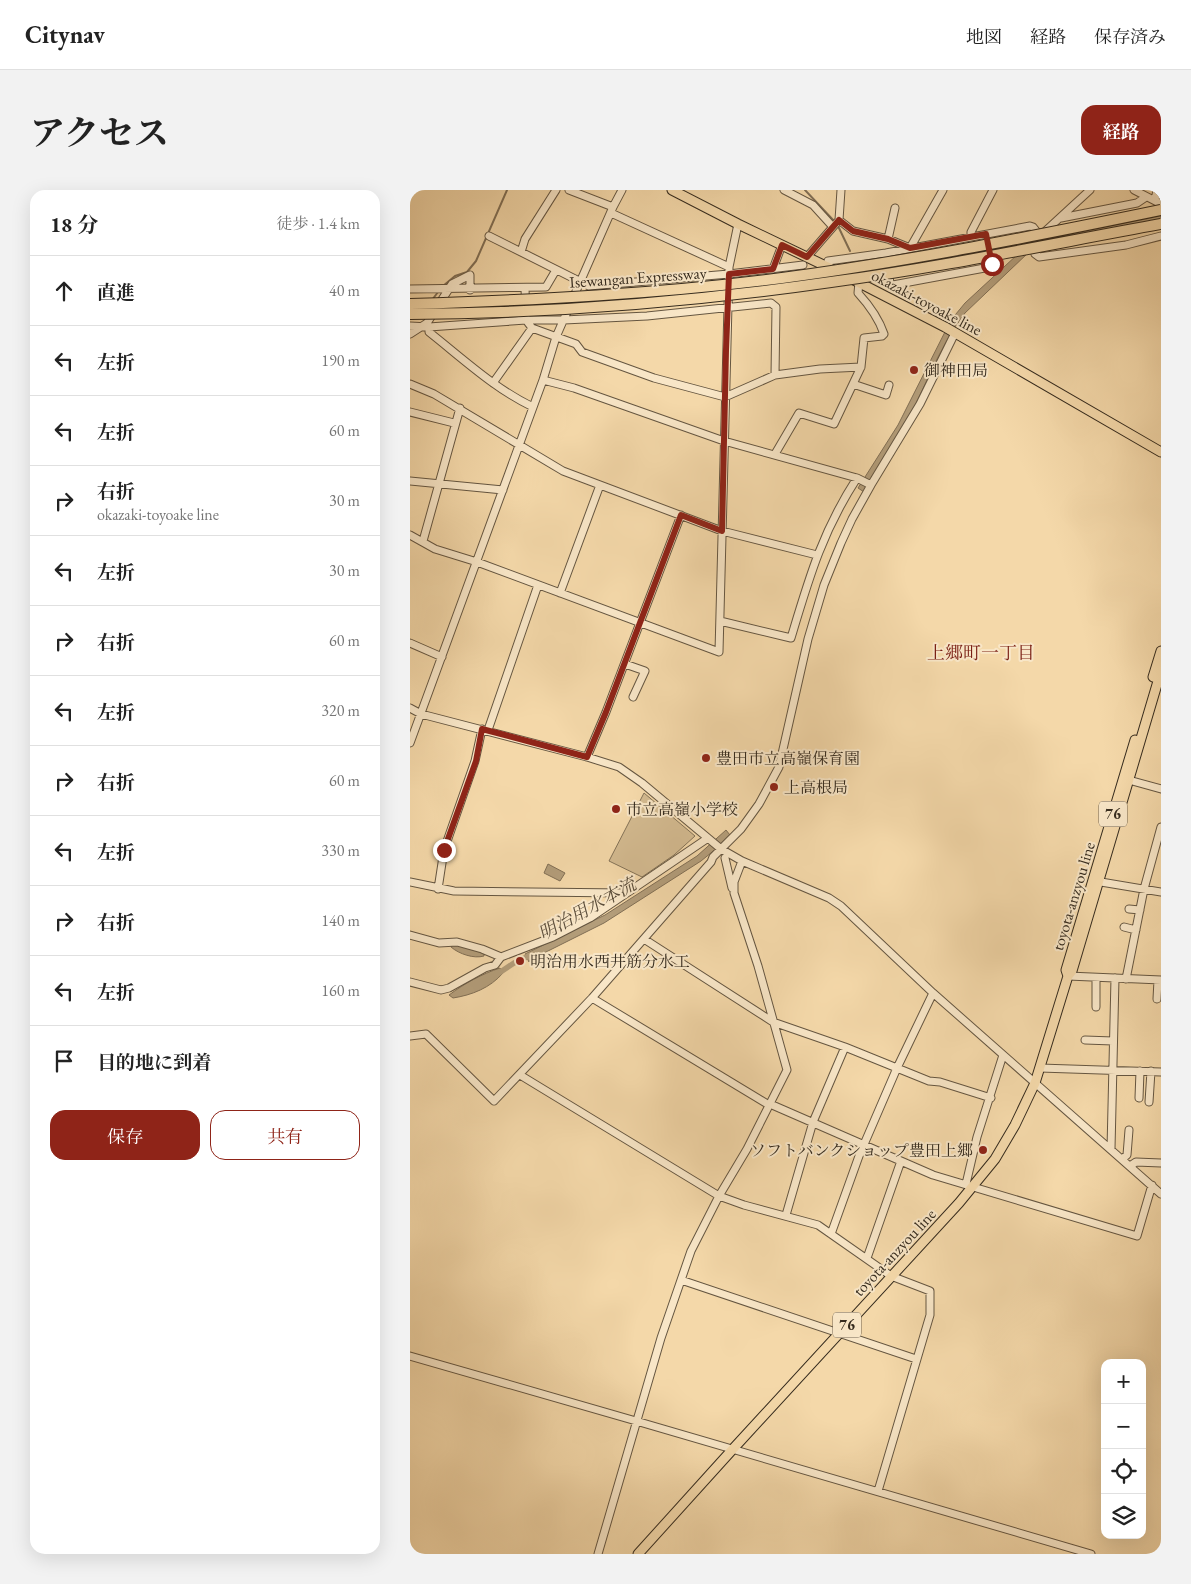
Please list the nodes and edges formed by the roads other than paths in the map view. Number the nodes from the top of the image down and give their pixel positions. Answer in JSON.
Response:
{"nodes":[{"id":1,"x":556,"y":190,"type":"edge"},
{"id":2,"x":569,"y":190,"type":"edge"},
{"id":3,"x":622,"y":190,"type":"edge"},
{"id":4,"x":672,"y":190,"type":"edge"},
{"id":5,"x":784,"y":190,"type":"edge"},
{"id":6,"x":841,"y":190,"type":"edge"},
{"id":7,"x":943,"y":190,"type":"edge"},
{"id":8,"x":1090,"y":190,"type":"edge"},
{"id":9,"x":1134,"y":190,"type":"edge"},
{"id":10,"x":1157,"y":190,"type":"edge"},
{"id":11,"x":990,"y":191,"type":"edge"},
{"id":12,"x":1146,"y":197,"type":"junction"},
{"id":13,"x":1159,"y":203,"type":"edge"},
{"id":14,"x":895,"y":208,"type":"dead end"},
{"id":15,"x":612,"y":210,"type":"junction"},
{"id":16,"x":1060,"y":218,"type":"junction"},
{"id":17,"x":839,"y":220,"type":"junction"},
{"id":18,"x":738,"y":224,"type":"junction"},
{"id":19,"x":1161,"y":224,"type":"edge"},
{"id":20,"x":833,"y":227,"type":"junction"},
{"id":21,"x":986,"y":234,"type":"junction"},
{"id":22,"x":489,"y":236,"type":"dead end"},
{"id":23,"x":1161,"y":236,"type":"edge"},
{"id":24,"x":971,"y":237,"type":"junction"},
{"id":25,"x":1040,"y":237,"type":"junction"},
{"id":26,"x":888,"y":239,"type":"junction"},
{"id":27,"x":782,"y":245,"type":"junction"},
{"id":28,"x":910,"y":248,"type":"junction"},
{"id":29,"x":521,"y":252,"type":"junction"},
{"id":30,"x":886,"y":253,"type":"junction"},
{"id":31,"x":805,"y":261,"type":"junction"},
{"id":32,"x":828,"y":261,"type":"dead end"},
{"id":33,"x":773,"y":269,"type":"junction"},
{"id":34,"x":556,"y":270,"type":"junction"},
{"id":35,"x":729,"y":270,"type":"junction"},
{"id":36,"x":653,"y":281,"type":"junction"},
{"id":37,"x":581,"y":282,"type":"junction"},
{"id":38,"x":859,"y":282,"type":"junction"},
{"id":39,"x":525,"y":288,"type":"junction"},
{"id":40,"x":410,"y":289,"type":"edge"},
{"id":41,"x":449,"y":289,"type":"junction"},
{"id":42,"x":470,"y":290,"type":"junction"},
{"id":43,"x":410,"y":304,"type":"edge"},
{"id":44,"x":727,"y":308,"type":"junction"},
{"id":45,"x":410,"y":314,"type":"edge"},
{"id":46,"x":647,"y":316,"type":"junction"},
{"id":47,"x":526,"y":320,"type":"junction"},
{"id":48,"x":564,"y":320,"type":"junction"},
{"id":49,"x":410,"y":326,"type":"edge"},
{"id":50,"x":420,"y":327,"type":"junction"},
{"id":51,"x":428,"y":327,"type":"junction"},
{"id":52,"x":532,"y":328,"type":"junction"},
{"id":53,"x":951,"y":331,"type":"junction"},
{"id":54,"x":410,"y":334,"type":"edge"},
{"id":55,"x":556,"y":337,"type":"junction"},
{"id":56,"x":861,"y":367,"type":"junction"},
{"id":57,"x":775,"y":375,"type":"junction"},
{"id":58,"x":543,"y":380,"type":"junction"},
{"id":59,"x":493,"y":383,"type":"junction"},
{"id":60,"x":410,"y":384,"type":"edge"},
{"id":61,"x":853,"y":384,"type":"junction"},
{"id":62,"x":889,"y":385,"type":"dead end"},
{"id":63,"x":725,"y":397,"type":"junction"},
{"id":64,"x":533,"y":407,"type":"junction"},
{"id":65,"x":460,"y":408,"type":"junction"},
{"id":66,"x":410,"y":412,"type":"edge"},
{"id":67,"x":454,"y":423,"type":"junction"},
{"id":68,"x":724,"y":441,"type":"junction"},
{"id":69,"x":519,"y":444,"type":"junction"},
{"id":70,"x":1161,"y":452,"type":"edge"},
{"id":71,"x":775,"y":454,"type":"junction"},
{"id":72,"x":410,"y":481,"type":"edge"},
{"id":73,"x":865,"y":482,"type":"junction"},
{"id":74,"x":438,"y":483,"type":"junction"},
{"id":75,"x":600,"y":485,"type":"junction"},
{"id":76,"x":503,"y":490,"type":"junction"},
{"id":77,"x":681,"y":515,"type":"junction"},
{"id":78,"x":722,"y":531,"type":"junction"},
{"id":79,"x":410,"y":535,"type":"edge"},
{"id":80,"x":423,"y":542,"type":"junction"},
{"id":81,"x":817,"y":556,"type":"junction"},
{"id":82,"x":476,"y":562,"type":"junction"},
{"id":83,"x":538,"y":585,"type":"junction"},
{"id":84,"x":560,"y":593,"type":"junction"},
{"id":85,"x":720,"y":621,"type":"junction"},
{"id":86,"x":640,"y":623,"type":"junction"},
{"id":87,"x":410,"y":643,"type":"edge"},
{"id":88,"x":1161,"y":651,"type":"edge"},
{"id":89,"x":442,"y":656,"type":"junction"},
{"id":90,"x":625,"y":664,"type":"junction"},
{"id":91,"x":1159,"y":673,"type":"edge"},
{"id":92,"x":633,"y":697,"type":"dead end"},
{"id":93,"x":410,"y":708,"type":"edge"},
{"id":94,"x":421,"y":714,"type":"junction"},
{"id":95,"x":485,"y":730,"type":"junction"},
{"id":96,"x":410,"y":743,"type":"edge"},
{"id":97,"x":587,"y":757,"type":"junction"},
{"id":98,"x":1126,"y":780,"type":"junction"},
{"id":99,"x":1161,"y":789,"type":"edge"},
{"id":100,"x":1161,"y":827,"type":"edge"},
{"id":101,"x":715,"y":844,"type":"junction"},
{"id":102,"x":725,"y":858,"type":"dead end"},
{"id":103,"x":742,"y":861,"type":"junction"},
{"id":104,"x":1096,"y":881,"type":"junction"},
{"id":105,"x":410,"y":882,"type":"edge"},
{"id":106,"x":438,"y":889,"type":"junction"},
{"id":107,"x":1144,"y":889,"type":"junction"},
{"id":108,"x":1161,"y":892,"type":"edge"},
{"id":109,"x":625,"y":893,"type":"junction"},
{"id":110,"x":734,"y":893,"type":"junction"},
{"id":111,"x":1129,"y":909,"type":"dead end"},
{"id":112,"x":1140,"y":910,"type":"junction"},
{"id":113,"x":1124,"y":927,"type":"dead end"},
{"id":114,"x":1136,"y":930,"type":"junction"},
{"id":115,"x":410,"y":933,"type":"edge"},
{"id":116,"x":644,"y":939,"type":"junction"},
{"id":117,"x":501,"y":957,"type":"junction"},
{"id":118,"x":1068,"y":976,"type":"junction"},
{"id":119,"x":1096,"y":978,"type":"junction"},
{"id":120,"x":1115,"y":978,"type":"junction"},
{"id":121,"x":1126,"y":979,"type":"junction"},
{"id":122,"x":1160,"y":980,"type":"edge"},
{"id":123,"x":410,"y":982,"type":"edge"},
{"id":124,"x":933,"y":993,"type":"junction"},
{"id":125,"x":592,"y":998,"type":"junction"},
{"id":126,"x":1157,"y":999,"type":"dead end"},
{"id":127,"x":1096,"y":1007,"type":"dead end"},
{"id":128,"x":773,"y":1022,"type":"junction"},
{"id":129,"x":410,"y":1036,"type":"edge"},
{"id":130,"x":1085,"y":1040,"type":"dead end"},
{"id":131,"x":1113,"y":1041,"type":"junction"},
{"id":132,"x":845,"y":1048,"type":"junction"},
{"id":133,"x":1004,"y":1055,"type":"junction"},
{"id":134,"x":897,"y":1068,"type":"junction"},
{"id":135,"x":1040,"y":1068,"type":"junction"},
{"id":136,"x":1112,"y":1070,"type":"junction"},
{"id":137,"x":1140,"y":1071,"type":"junction"},
{"id":138,"x":1151,"y":1071,"type":"junction"},
{"id":139,"x":1161,"y":1072,"type":"edge"},
{"id":140,"x":520,"y":1075,"type":"junction"},
{"id":141,"x":1035,"y":1083,"type":"junction"},
{"id":142,"x":991,"y":1098,"type":"junction"},
{"id":143,"x":1139,"y":1098,"type":"dead end"},
{"id":144,"x":1149,"y":1102,"type":"dead end"},
{"id":145,"x":770,"y":1104,"type":"junction"},
{"id":146,"x":813,"y":1122,"type":"junction"},
{"id":147,"x":1128,"y":1130,"type":"dead end"},
{"id":148,"x":864,"y":1144,"type":"junction"},
{"id":149,"x":1111,"y":1149,"type":"junction"},
{"id":150,"x":1122,"y":1159,"type":"junction"},
{"id":151,"x":901,"y":1160,"type":"junction"},
{"id":152,"x":1161,"y":1163,"type":"edge"},
{"id":153,"x":1130,"y":1166,"type":"junction"},
{"id":154,"x":1152,"y":1185,"type":"junction"},
{"id":155,"x":970,"y":1186,"type":"junction"},
{"id":156,"x":1161,"y":1194,"type":"edge"},
{"id":157,"x":719,"y":1196,"type":"junction"},
{"id":158,"x":786,"y":1216,"type":"junction"},
{"id":159,"x":831,"y":1234,"type":"junction"},
{"id":160,"x":867,"y":1258,"type":"junction"},
{"id":161,"x":891,"y":1276,"type":"junction"},
{"id":162,"x":682,"y":1280,"type":"junction"},
{"id":163,"x":840,"y":1333,"type":"junction"},
{"id":164,"x":410,"y":1356,"type":"edge"},
{"id":165,"x":916,"y":1359,"type":"junction"},
{"id":166,"x":636,"y":1421,"type":"junction"},
{"id":167,"x":732,"y":1450,"type":"junction"},
{"id":168,"x":878,"y":1491,"type":"junction"},
{"id":169,"x":598,"y":1554,"type":"edge"},
{"id":170,"x":638,"y":1554,"type":"edge"},
{"id":171,"x":1091,"y":1554,"type":"edge"}],
"edges":[{"from":1,"to":29,"type":"street"},
{"from":2,"to":15,"type":"street"},
{"from":3,"to":15,"type":"street"},
{"from":4,"to":18,"type":"main road","name":"okazaki-toyoake line"},
{"from":5,"to":20,"type":"street"},
{"from":6,"to":17,"type":"street"},
{"from":7,"to":28,"type":"street"},
{"from":8,"to":16,"type":"street"},
{"from":9,"to":12,"type":"street"},
{"from":10,"to":13,"type":"street"},
{"from":11,"to":24,"type":"street"},
{"from":12,"to":13,"type":"street"},
{"from":12,"to":16,"type":"street"},
{"from":13,"to":43,"type":"highway","name":"Isewangan Expressway","bridge":true},
{"from":14,"to":26,"type":"street"},
{"from":15,"to":35,"type":"street"},
{"from":15,"to":37,"type":"street"},
{"from":16,"to":25,"type":"street"},
{"from":17,"to":20,"type":"street"},
{"from":17,"to":26,"type":"street"},
{"from":18,"to":27,"type":"main road","name":"okazaki-toyoake line"},
{"from":18,"to":35,"type":"street"},
{"from":19,"to":45,"type":"highway","name":"Isewangan Expressway","bridge":true},
{"from":20,"to":31,"type":"street"},
{"from":21,"to":24,"type":"street"},
{"from":21,"to":25,"type":"street"},
{"from":21,"to":30,"type":"street"},
{"from":22,"to":29,"type":"street"},
{"from":23,"to":25,"type":"street","bridge":true},
{"from":24,"to":28,"type":"street"},
{"from":26,"to":28,"type":"street"},
{"from":27,"to":31,"type":"main road","name":"okazaki-toyoake line"},
{"from":27,"to":33,"type":"street"},
{"from":28,"to":30,"type":"street"},
{"from":29,"to":34,"type":"street"},
{"from":30,"to":32,"type":"street"},
{"from":31,"to":33,"type":"street"},
{"from":31,"to":38,"type":"main road","name":"okazaki-toyoake line"},
{"from":33,"to":35,"type":"street"},
{"from":34,"to":37,"type":"street"},
{"from":34,"to":39,"type":"street"},
{"from":35,"to":36,"type":"street"},
{"from":35,"to":44,"type":"street"},
{"from":36,"to":37,"type":"street"},
{"from":36,"to":46,"type":"street"},
{"from":37,"to":48,"type":"street"},
{"from":38,"to":53,"type":"main road","name":"okazaki-toyoake line"},
{"from":38,"to":56,"type":"street"},
{"from":39,"to":42,"type":"street"},
{"from":39,"to":47,"type":"street"},
{"from":40,"to":41,"type":"street"},
{"from":41,"to":42,"type":"street"},
{"from":41,"to":42,"type":"street"},
{"from":41,"to":50,"type":"street"},
{"from":44,"to":46,"type":"street"},
{"from":44,"to":57,"type":"street"},
{"from":44,"to":63,"type":"street"},
{"from":46,"to":48,"type":"street"},
{"from":47,"to":48,"type":"street"},
{"from":47,"to":51,"type":"street"},
{"from":47,"to":52,"type":"street"},
{"from":48,"to":55,"type":"street"},
{"from":49,"to":50,"type":"street"},
{"from":50,"to":51,"type":"street"},
{"from":50,"to":54,"type":"street"},
{"from":51,"to":59,"type":"street"},
{"from":52,"to":55,"type":"street"},
{"from":52,"to":59,"type":"street"},
{"from":53,"to":70,"type":"main road","name":"okazaki-toyoake line"},
{"from":53,"to":73,"type":"street"},
{"from":55,"to":58,"type":"street"},
{"from":55,"to":63,"type":"street"},
{"from":56,"to":57,"type":"street"},
{"from":56,"to":61,"type":"street"},
{"from":57,"to":63,"type":"street"},
{"from":58,"to":64,"type":"street"},
{"from":58,"to":68,"type":"street"},
{"from":59,"to":64,"type":"street"},
{"from":60,"to":65,"type":"street"},
{"from":61,"to":62,"type":"street"},
{"from":61,"to":71,"type":"street"},
{"from":63,"to":68,"type":"street"},
{"from":64,"to":69,"type":"street"},
{"from":65,"to":67,"type":"street"},
{"from":65,"to":69,"type":"street"},
{"from":66,"to":67,"type":"street"},
{"from":67,"to":74,"type":"street"},
{"from":68,"to":71,"type":"street"},
{"from":68,"to":78,"type":"street"},
{"from":69,"to":75,"type":"street"},
{"from":69,"to":76,"type":"street"},
{"from":71,"to":73,"type":"street"},
{"from":72,"to":74,"type":"street"},
{"from":73,"to":81,"type":"street"},
{"from":73,"to":101,"type":"street"},
{"from":74,"to":76,"type":"street"},
{"from":74,"to":80,"type":"street"},
{"from":75,"to":77,"type":"street"},
{"from":75,"to":84,"type":"street"},
{"from":76,"to":82,"type":"street"},
{"from":77,"to":78,"type":"street"},
{"from":77,"to":86,"type":"street"},
{"from":78,"to":81,"type":"street"},
{"from":78,"to":85,"type":"street"},
{"from":79,"to":80,"type":"street"},
{"from":80,"to":82,"type":"street"},
{"from":81,"to":85,"type":"street"},
{"from":82,"to":83,"type":"street"},
{"from":82,"to":89,"type":"street"},
{"from":83,"to":84,"type":"street"},
{"from":83,"to":95,"type":"street"},
{"from":84,"to":86,"type":"street"},
{"from":85,"to":86,"type":"street"},
{"from":86,"to":90,"type":"street"},
{"from":87,"to":89,"type":"street"},
{"from":88,"to":91,"type":"main road","name":"toyota-anzyou line","number":"76"},
{"from":89,"to":94,"type":"street"},
{"from":90,"to":92,"type":"street"},
{"from":90,"to":97,"type":"street"},
{"from":91,"to":98,"type":"main road","name":"toyota-anzyou line","number":"76"},
{"from":93,"to":94,"type":"street"},
{"from":94,"to":95,"type":"street"},
{"from":94,"to":96,"type":"street"},
{"from":95,"to":97,"type":"street"},
{"from":95,"to":106,"type":"street"},
{"from":97,"to":101,"type":"street"},
{"from":98,"to":99,"type":"street"},
{"from":98,"to":104,"type":"main road","name":"toyota-anzyou line","number":"76"},
{"from":100,"to":107,"type":"street"},
{"from":101,"to":103,"type":"street"},
{"from":101,"to":109,"type":"street"},
{"from":101,"to":116,"type":"street"},
{"from":102,"to":110,"type":"street"},
{"from":103,"to":110,"type":"street"},
{"from":103,"to":124,"type":"street"},
{"from":104,"to":107,"type":"street"},
{"from":104,"to":118,"type":"main road","name":"toyota-anzyou line","number":"76"},
{"from":105,"to":106,"type":"street"},
{"from":106,"to":109,"type":"street"},
{"from":107,"to":108,"type":"street"},
{"from":107,"to":112,"type":"street"},
{"from":109,"to":117,"type":"street"},
{"from":110,"to":128,"type":"street"},
{"from":111,"to":112,"type":"street"},
{"from":112,"to":114,"type":"street"},
{"from":113,"to":114,"type":"street"},
{"from":114,"to":121,"type":"street"},
{"from":115,"to":117,"type":"street"},
{"from":116,"to":125,"type":"street"},
{"from":116,"to":128,"type":"street"},
{"from":117,"to":123,"type":"street"},
{"from":118,"to":119,"type":"street"},
{"from":118,"to":135,"type":"main road","name":"toyota-anzyou line","number":"76"},
{"from":119,"to":120,"type":"street"},
{"from":119,"to":127,"type":"street"},
{"from":120,"to":121,"type":"street"},
{"from":120,"to":131,"type":"street"},
{"from":121,"to":122,"type":"street"},
{"from":122,"to":126,"type":"street"},
{"from":124,"to":133,"type":"street"},
{"from":124,"to":134,"type":"street"},
{"from":125,"to":140,"type":"street"},
{"from":125,"to":145,"type":"street"},
{"from":128,"to":132,"type":"street"},
{"from":128,"to":145,"type":"street"},
{"from":129,"to":140,"type":"street"},
{"from":130,"to":131,"type":"street"},
{"from":131,"to":136,"type":"street"},
{"from":132,"to":134,"type":"street"},
{"from":132,"to":146,"type":"street"},
{"from":133,"to":141,"type":"street"},
{"from":133,"to":142,"type":"street"},
{"from":134,"to":142,"type":"street"},
{"from":134,"to":148,"type":"street"},
{"from":135,"to":136,"type":"street"},
{"from":135,"to":141,"type":"main road","name":"toyota-anzyou line","number":"76"},
{"from":136,"to":137,"type":"street"},
{"from":136,"to":149,"type":"street"},
{"from":137,"to":138,"type":"street"},
{"from":137,"to":143,"type":"street"},
{"from":138,"to":139,"type":"street"},
{"from":138,"to":144,"type":"street"},
{"from":140,"to":157,"type":"street"},
{"from":141,"to":149,"type":"street"},
{"from":141,"to":155,"type":"main road","name":"toyota-anzyou line","number":"76"},
{"from":142,"to":155,"type":"street"},
{"from":145,"to":146,"type":"street"},
{"from":145,"to":157,"type":"street"},
{"from":146,"to":148,"type":"street"},
{"from":146,"to":158,"type":"street"},
{"from":147,"to":150,"type":"street"},
{"from":148,"to":151,"type":"street"},
{"from":148,"to":159,"type":"street"},
{"from":149,"to":150,"type":"street"},
{"from":150,"to":153,"type":"street"},
{"from":151,"to":155,"type":"street"},
{"from":151,"to":160,"type":"street"},
{"from":152,"to":153,"type":"street"},
{"from":153,"to":154,"type":"street"},
{"from":154,"to":155,"type":"street"},
{"from":154,"to":156,"type":"street"},
{"from":155,"to":161,"type":"main road","name":"toyota-anzyou line","number":"76"},
{"from":157,"to":158,"type":"street"},
{"from":157,"to":162,"type":"street"},
{"from":158,"to":159,"type":"street"},
{"from":159,"to":160,"type":"street"},
{"from":160,"to":161,"type":"street"},
{"from":161,"to":163,"type":"main road","name":"toyota-anzyou line","number":"76"},
{"from":161,"to":165,"type":"street"},
{"from":162,"to":163,"type":"street"},
{"from":162,"to":166,"type":"street"},
{"from":163,"to":165,"type":"street"},
{"from":163,"to":167,"type":"main road","name":"toyota-anzyou line","number":"76"},
{"from":164,"to":166,"type":"street"},
{"from":165,"to":168,"type":"street"},
{"from":166,"to":167,"type":"street"},
{"from":166,"to":169,"type":"street"},
{"from":167,"to":168,"type":"street"},
{"from":167,"to":170,"type":"main road","name":"toyota-anzyou line","number":"76"},
{"from":168,"to":171,"type":"street"}]}
